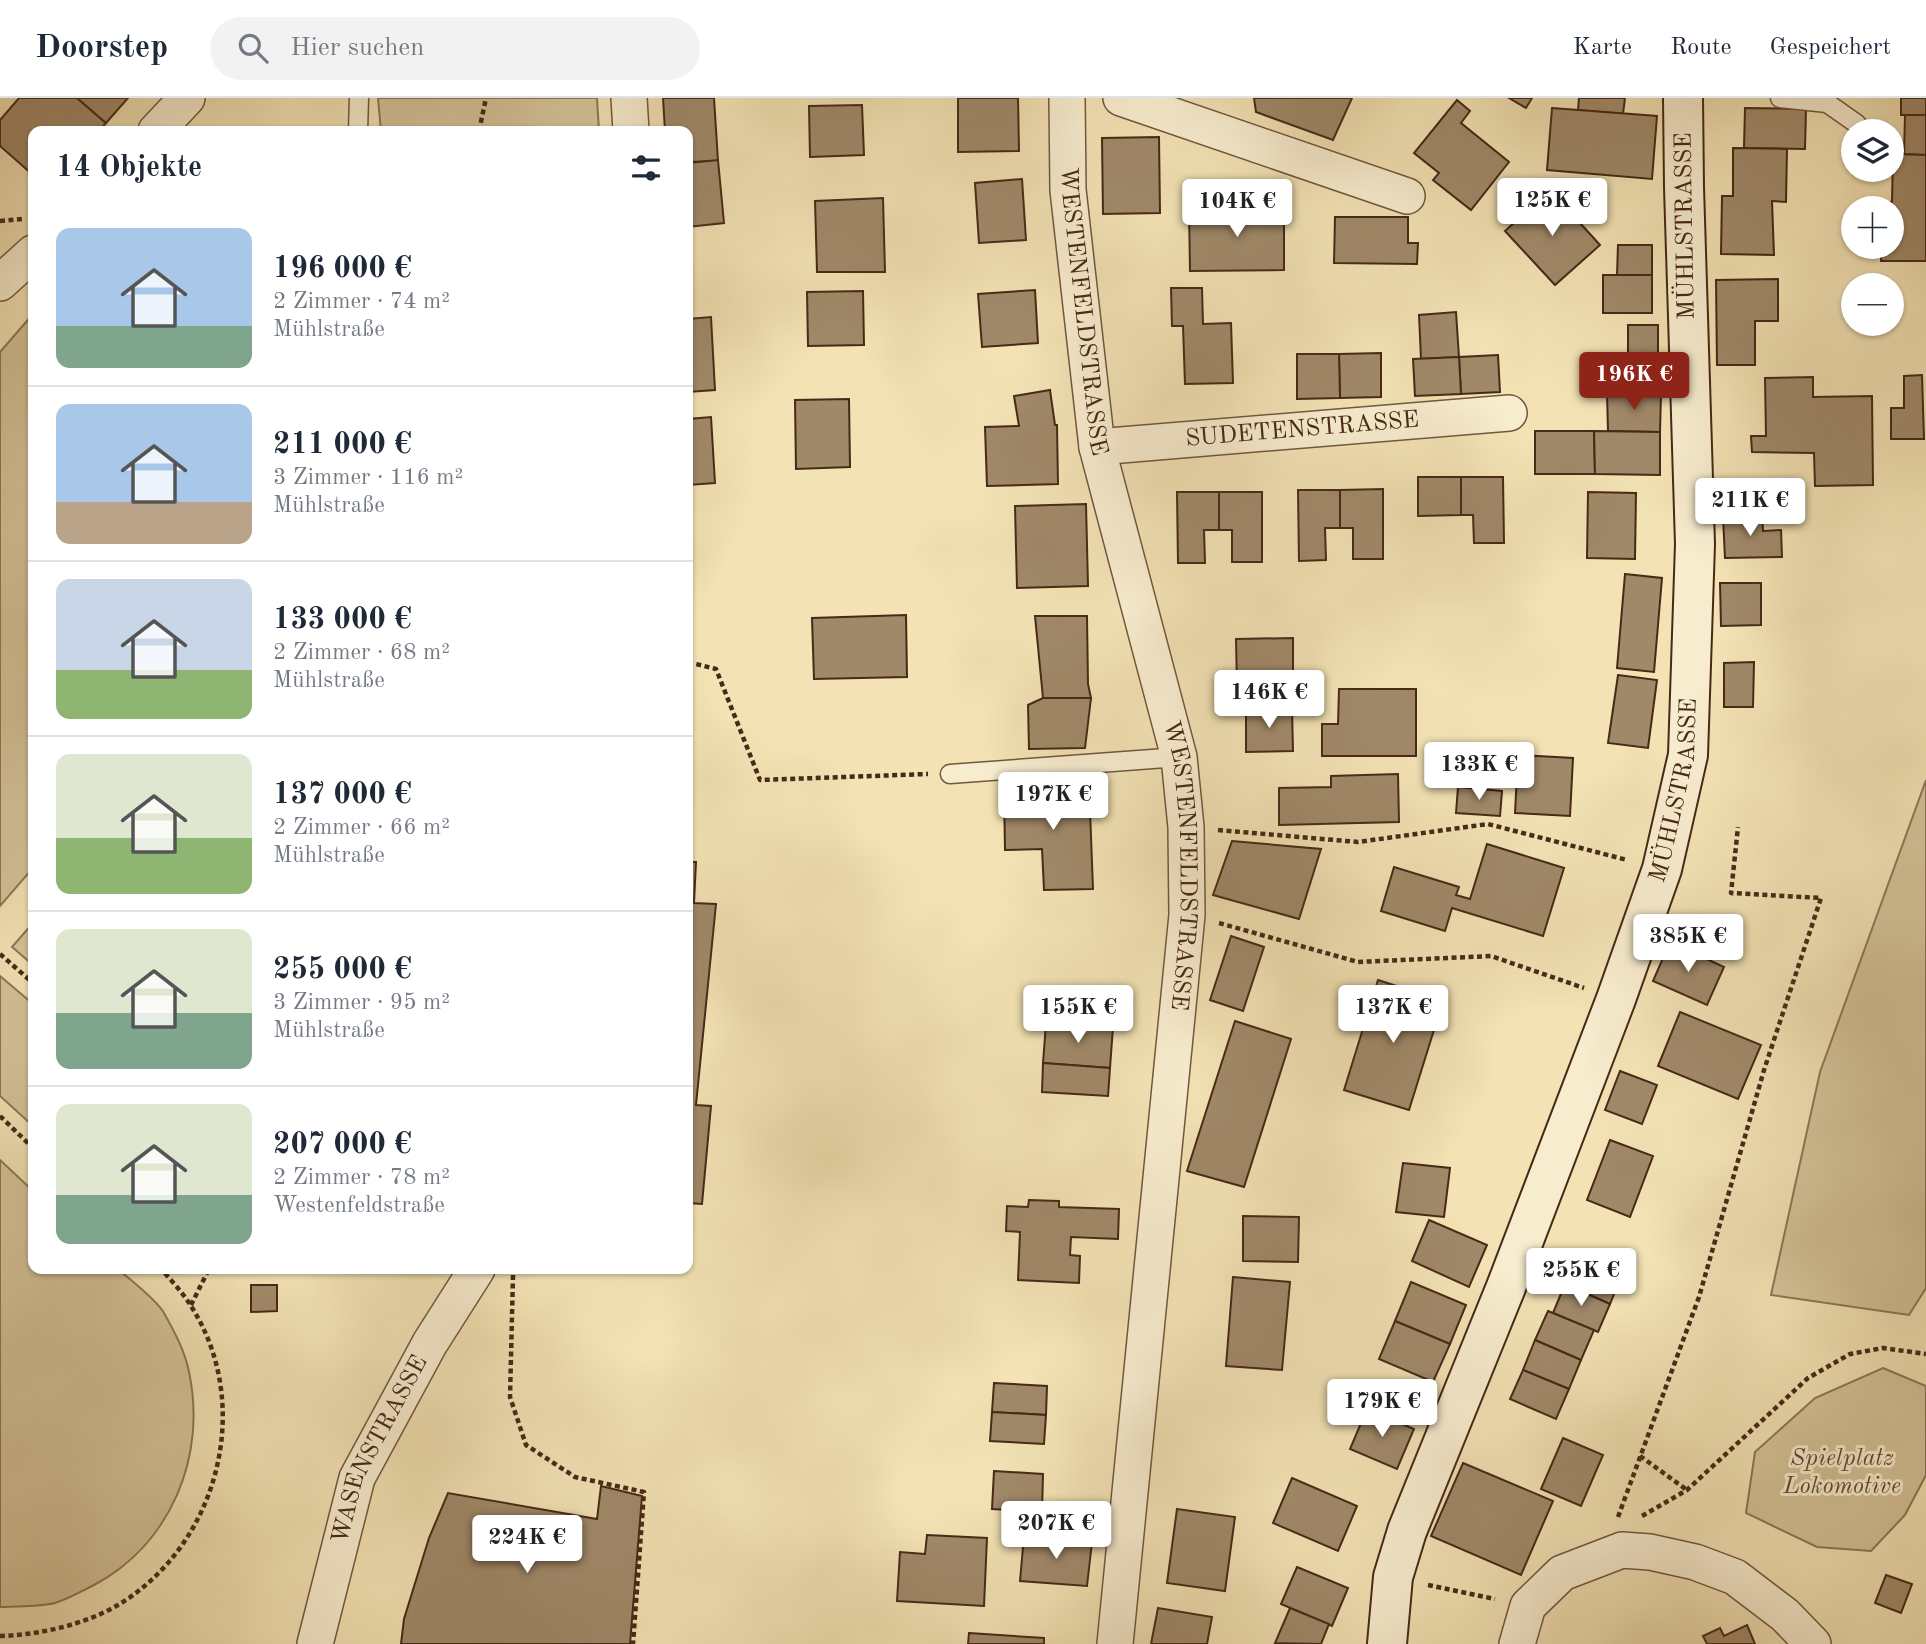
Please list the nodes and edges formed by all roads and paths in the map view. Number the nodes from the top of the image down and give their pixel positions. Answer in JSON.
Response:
{"nodes":[{"id":1,"x":187,"y":98,"type":"edge"},
{"id":2,"x":359,"y":98,"type":"edge"},
{"id":3,"x":486,"y":98,"type":"edge"},
{"id":4,"x":629,"y":98,"type":"edge"},
{"id":5,"x":1067,"y":98,"type":"edge"},
{"id":6,"x":1121,"y":98,"type":"edge"},
{"id":7,"x":1683,"y":98,"type":"edge"},
{"id":8,"x":1780,"y":98,"type":"edge"},
{"id":9,"x":1850,"y":119,"type":"edge"},
{"id":10,"x":161,"y":126,"type":"edge"},
{"id":11,"x":358,"y":126,"type":"edge"},
{"id":12,"x":480,"y":126,"type":"edge"},
{"id":13,"x":631,"y":126,"type":"edge"},
{"id":14,"x":1407,"y":197,"type":"dead end"},
{"id":15,"x":28,"y":218,"type":"edge"},
{"id":16,"x":0,"y":221,"type":"edge"},
{"id":17,"x":28,"y":258,"type":"edge"},
{"id":18,"x":0,"y":283,"type":"edge"},
{"id":19,"x":1509,"y":413,"type":"dead end"},
{"id":20,"x":1097,"y":447,"type":"junction"},
{"id":21,"x":693,"y":663,"type":"edge"},
{"id":22,"x":1179,"y":757,"type":"junction"},
{"id":23,"x":950,"y":774,"type":"joint"},
{"id":24,"x":1186,"y":827,"type":"junction"},
{"id":25,"x":1738,"y":827,"type":"dead end"},
{"id":26,"x":1662,"y":869,"type":"junction"},
{"id":27,"x":1187,"y":915,"type":"junction"},
{"id":28,"x":0,"y":954,"type":"edge"},
{"id":29,"x":28,"y":979,"type":"edge"},
{"id":30,"x":1616,"y":999,"type":"junction"},
{"id":31,"x":0,"y":1116,"type":"edge"},
{"id":32,"x":28,"y":1143,"type":"edge"},
{"id":33,"x":165,"y":1274,"type":"edge"},
{"id":34,"x":206,"y":1274,"type":"edge"},
{"id":35,"x":474,"y":1274,"type":"edge"},
{"id":36,"x":513,"y":1274,"type":"edge"},
{"id":37,"x":191,"y":1305,"type":"junction"},
{"id":38,"x":1926,"y":1354,"type":"edge"},
{"id":39,"x":1639,"y":1455,"type":"junction"},
{"id":40,"x":1688,"y":1490,"type":"junction"},
{"id":41,"x":1617,"y":1542,"type":"junction"},
{"id":42,"x":1393,"y":1577,"type":"junction"},
{"id":43,"x":1528,"y":1606,"type":"junction"},
{"id":44,"x":0,"y":1636,"type":"edge"},
{"id":45,"x":315,"y":1644,"type":"edge"},
{"id":46,"x":633,"y":1644,"type":"edge"},
{"id":47,"x":1115,"y":1644,"type":"edge"},
{"id":48,"x":1387,"y":1644,"type":"edge"},
{"id":49,"x":1517,"y":1644,"type":"edge"},
{"id":50,"x":1813,"y":1644,"type":"edge"}],
"edges":[{"from":1,"to":10,"type":"street"},
{"from":2,"to":11,"type":"lane"},
{"from":3,"to":12,"type":"path"},
{"from":4,"to":13,"type":"street"},
{"from":5,"to":20,"type":"street","name":"WESTENFELDSTRASSE"},
{"from":6,"to":14,"type":"street"},
{"from":7,"to":26,"type":"main road","name":"MÜHLSTRASSE"},
{"from":8,"to":9,"type":"lane"},
{"from":15,"to":16,"type":"path"},
{"from":17,"to":18,"type":"street"},
{"from":19,"to":20,"type":"street","name":"SUDETENSTRASSE"},
{"from":20,"to":22,"type":"street","name":"WESTENFELDSTRASSE"},
{"from":21,"to":23,"type":"path"},
{"from":22,"to":23,"type":"lane"},
{"from":22,"to":24,"type":"street","name":"WESTENFELDSTRASSE"},
{"from":24,"to":26,"type":"path"},
{"from":24,"to":27,"type":"street","name":"WESTENFELDSTRASSE"},
{"from":25,"to":39,"type":"path"},
{"from":26,"to":30,"type":"main road","name":"MÜHLSTRASSE"},
{"from":27,"to":30,"type":"path"},
{"from":27,"to":47,"type":"street","name":"WESTENFELDSTRASSE"},
{"from":28,"to":29,"type":"path"},
{"from":30,"to":42,"type":"main road","name":"MÜHLSTRASSE"},
{"from":31,"to":32,"type":"path"},
{"from":33,"to":37,"type":"path"},
{"from":34,"to":37,"type":"path"},
{"from":35,"to":45,"type":"street","name":"WASENSTRASSE"},
{"from":36,"to":46,"type":"path"},
{"from":37,"to":44,"type":"path"},
{"from":38,"to":40,"type":"path"},
{"from":39,"to":40,"type":"path"},
{"from":39,"to":41,"type":"path"},
{"from":40,"to":41,"type":"path"},
{"from":41,"to":43,"type":"street"},
{"from":41,"to":50,"type":"street"},
{"from":42,"to":43,"type":"path"},
{"from":42,"to":48,"type":"main road","name":"MÜHLSTRASSE"},
{"from":43,"to":49,"type":"street"}]}
